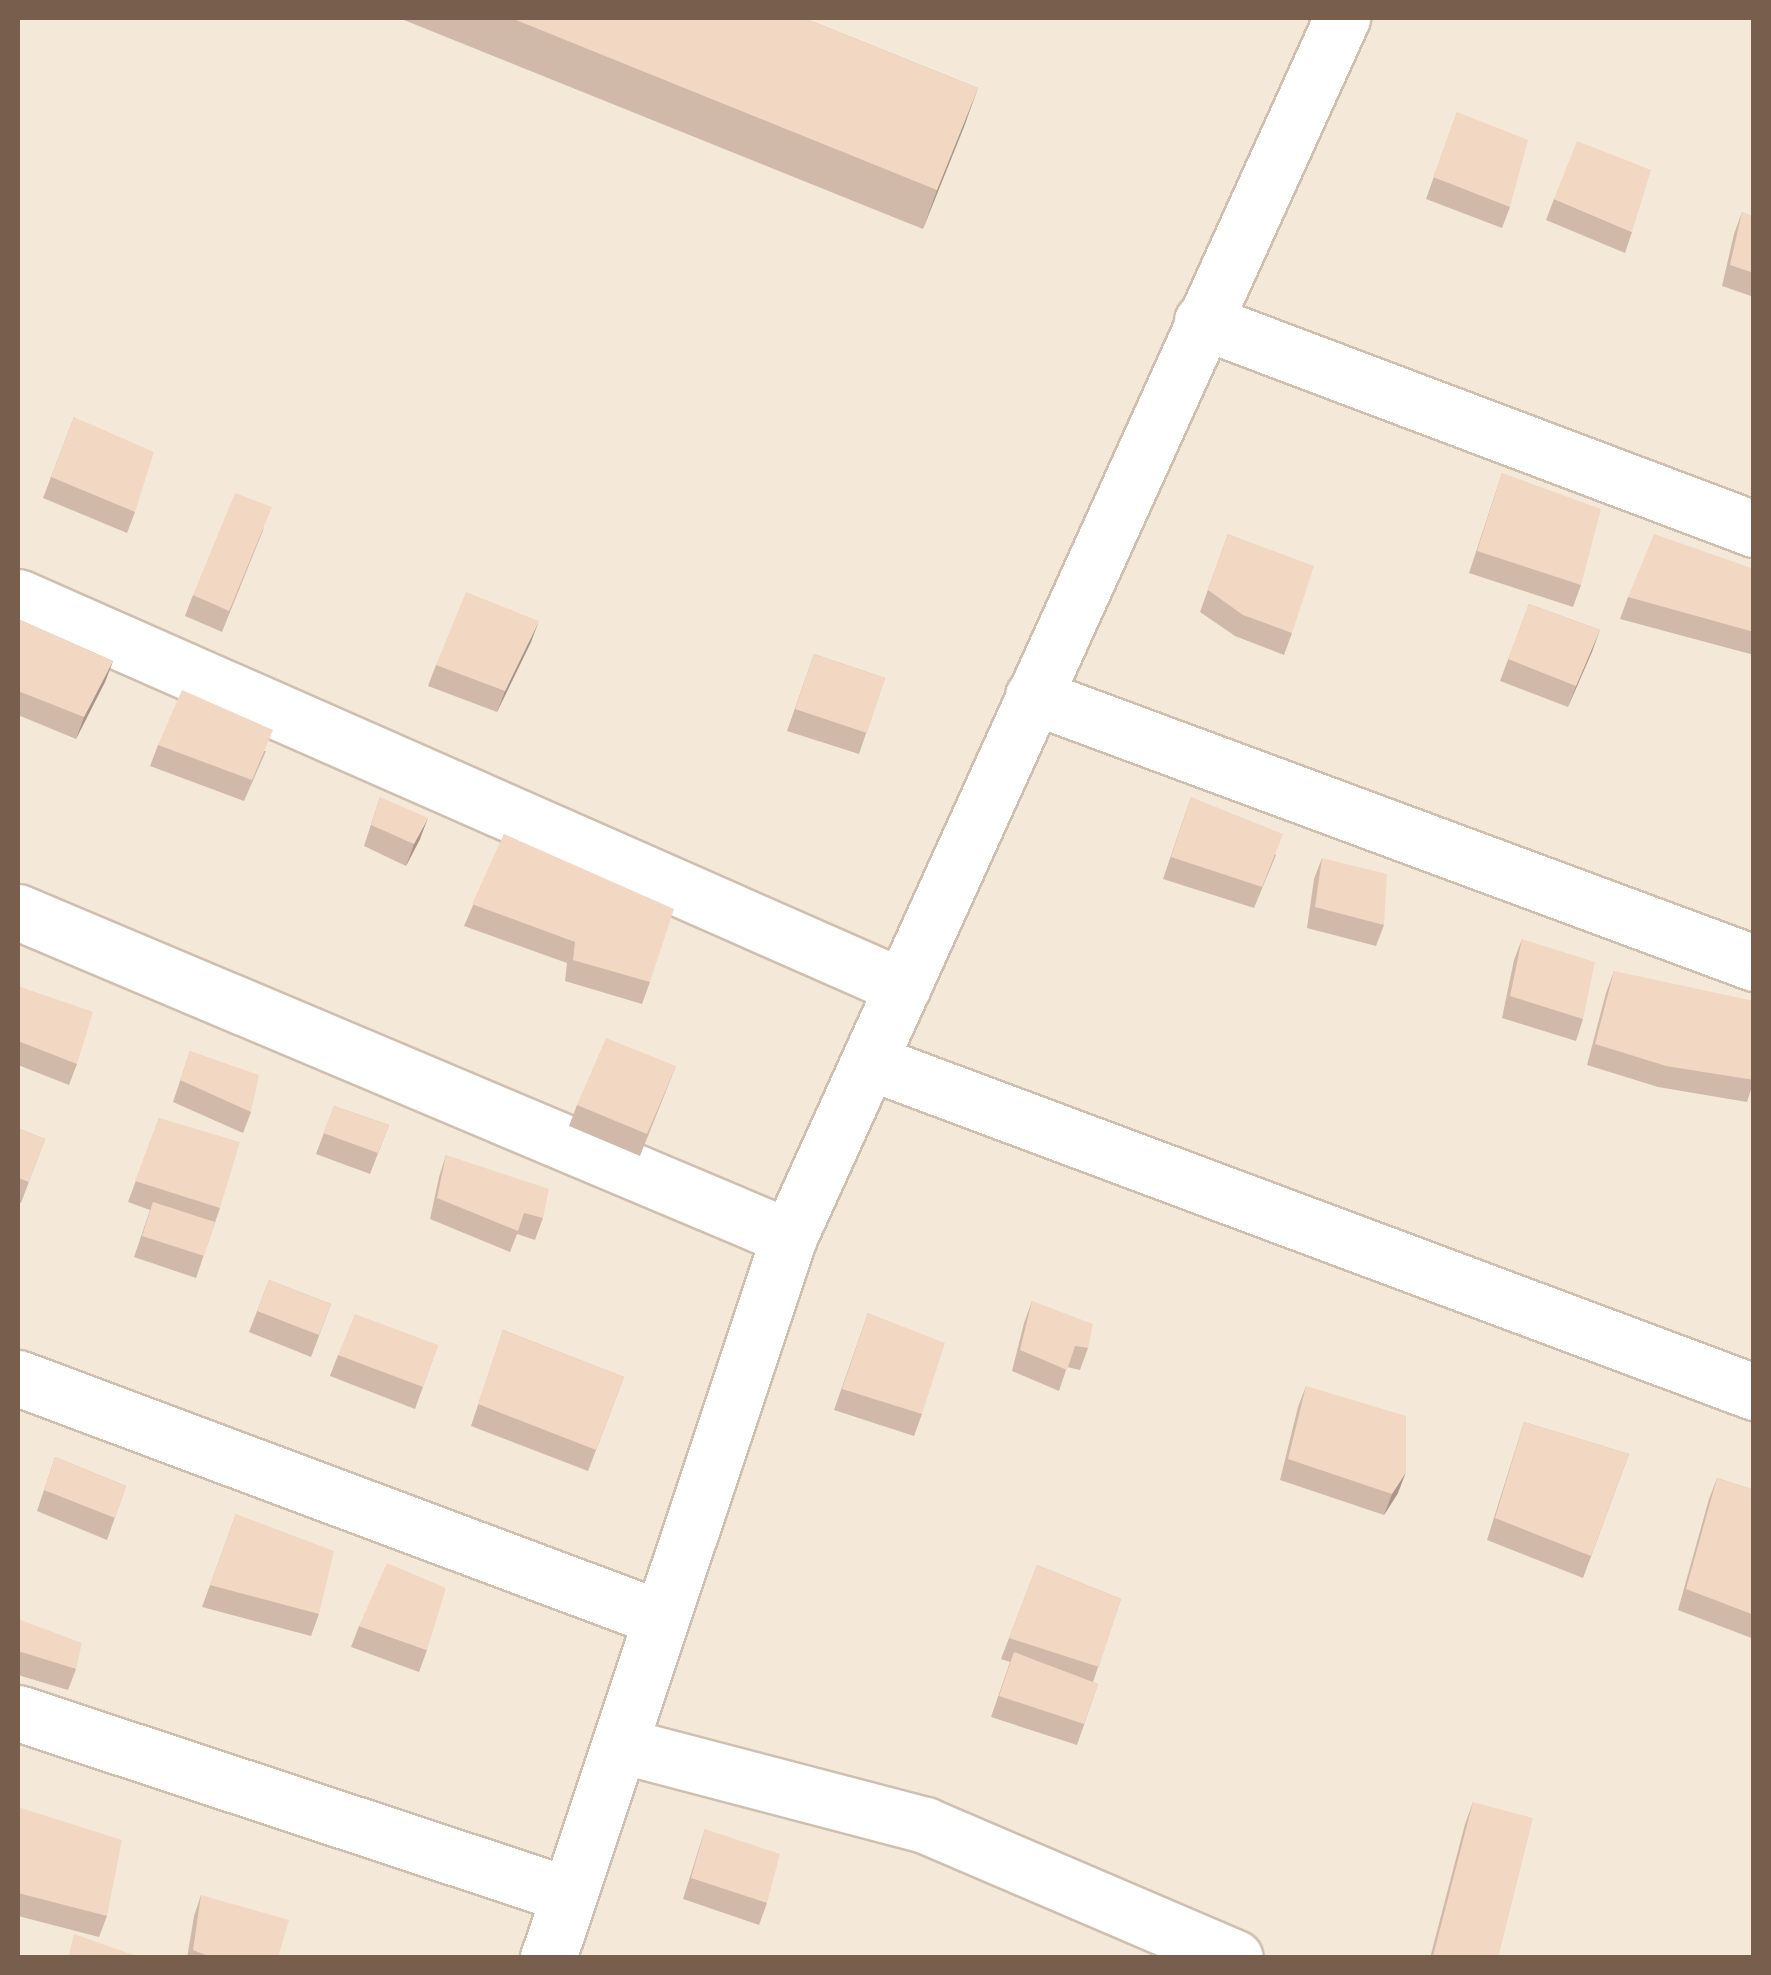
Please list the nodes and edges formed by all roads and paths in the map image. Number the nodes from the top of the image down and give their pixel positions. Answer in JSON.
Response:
{"nodes":[{"id":1,"x":1342,"y":18,"type":"edge"},
{"id":2,"x":1202,"y":321,"type":"junction"},
{"id":3,"x":1754,"y":530,"type":"edge"},
{"id":4,"x":18,"y":597,"type":"edge"},
{"id":5,"x":1034,"y":696,"type":"junction"},
{"id":6,"x":18,"y":912,"type":"edge"},
{"id":7,"x":1754,"y":963,"type":"edge"},
{"id":8,"x":903,"y":987,"type":"junction"},
{"id":9,"x":870,"y":1062,"type":"junction"},
{"id":10,"x":789,"y":1237,"type":"junction"},
{"id":11,"x":18,"y":1378,"type":"edge"},
{"id":12,"x":1754,"y":1392,"type":"edge"},
{"id":13,"x":660,"y":1618,"type":"junction"},
{"id":14,"x":18,"y":1713,"type":"edge"},
{"id":15,"x":620,"y":1745,"type":"junction"},
{"id":16,"x":569,"y":1895,"type":"junction"},
{"id":17,"x":548,"y":1958,"type":"edge"},
{"id":18,"x":1235,"y":1958,"type":"edge"}],
"edges":[{"from":1,"to":2,"type":"street"},
{"from":2,"to":3,"type":"street"},
{"from":2,"to":5,"type":"street"},
{"from":4,"to":8,"type":"street"},
{"from":5,"to":7,"type":"street"},
{"from":5,"to":8,"type":"street"},
{"from":6,"to":10,"type":"street"},
{"from":8,"to":9,"type":"street"},
{"from":9,"to":10,"type":"street"},
{"from":9,"to":12,"type":"street"},
{"from":10,"to":13,"type":"street"},
{"from":11,"to":13,"type":"street"},
{"from":13,"to":15,"type":"street"},
{"from":14,"to":16,"type":"street"},
{"from":15,"to":16,"type":"street"},
{"from":15,"to":18,"type":"street"},
{"from":16,"to":17,"type":"street"}]}
